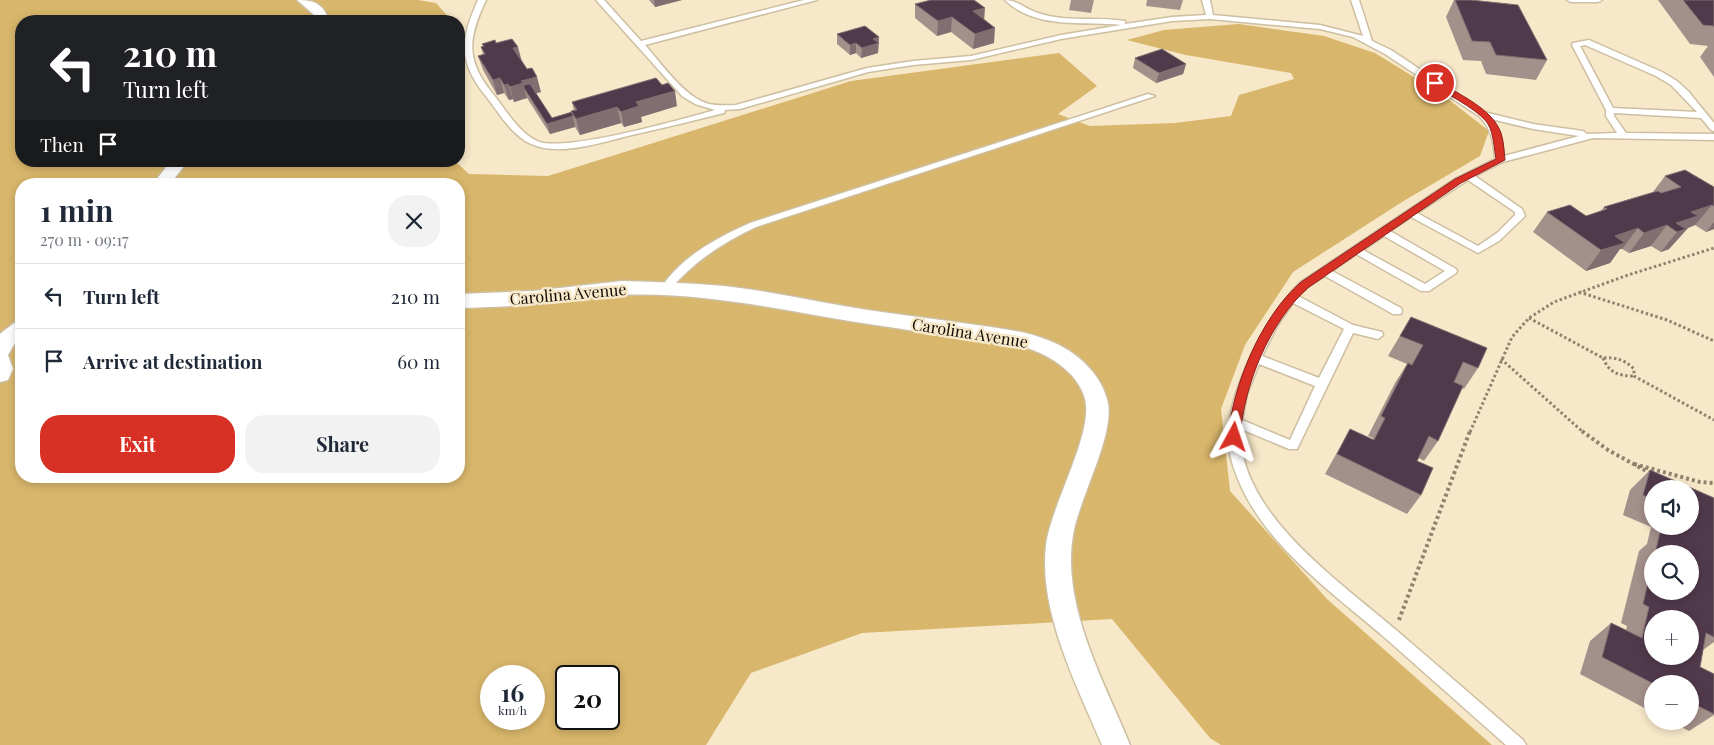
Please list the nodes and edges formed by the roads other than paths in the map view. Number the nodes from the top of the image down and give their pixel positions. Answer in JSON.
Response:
{"nodes":[{"id":1,"x":304,"y":0,"type":"edge"},
{"id":2,"x":482,"y":0,"type":"edge"},
{"id":3,"x":600,"y":0,"type":"edge"},
{"id":4,"x":813,"y":0,"type":"edge"},
{"id":5,"x":1009,"y":0,"type":"edge"},
{"id":6,"x":1206,"y":0,"type":"edge"},
{"id":7,"x":1355,"y":0,"type":"edge"},
{"id":8,"x":1571,"y":0,"type":"edge"},
{"id":9,"x":1598,"y":0,"type":"edge"},
{"id":10,"x":320,"y":15,"type":"edge"},
{"id":11,"x":1210,"y":17,"type":"junction"},
{"id":12,"x":1136,"y":25,"type":"junction"},
{"id":13,"x":1368,"y":41,"type":"junction"},
{"id":14,"x":639,"y":44,"type":"junction"},
{"id":15,"x":1151,"y":96,"type":"dead end"},
{"id":16,"x":737,"y":107,"type":"junction"},
{"id":17,"x":1610,"y":110,"type":"junction"},
{"id":18,"x":1482,"y":114,"type":"junction"},
{"id":19,"x":1702,"y":115,"type":"junction"},
{"id":20,"x":1714,"y":128,"type":"edge"},
{"id":21,"x":1593,"y":135,"type":"junction"},
{"id":22,"x":1623,"y":135,"type":"junction"},
{"id":23,"x":1714,"y":137,"type":"edge"},
{"id":24,"x":1500,"y":160,"type":"junction"},
{"id":25,"x":175,"y":167,"type":"edge"},
{"id":26,"x":1469,"y":176,"type":"junction"},
{"id":27,"x":167,"y":178,"type":"edge"},
{"id":28,"x":1410,"y":213,"type":"junction"},
{"id":29,"x":1383,"y":231,"type":"junction"},
{"id":30,"x":1356,"y":250,"type":"junction"},
{"id":31,"x":1324,"y":271,"type":"junction"},
{"id":32,"x":666,"y":289,"type":"junction"},
{"id":33,"x":1290,"y":297,"type":"junction"},
{"id":34,"x":465,"y":301,"type":"edge"},
{"id":35,"x":1396,"y":311,"type":"dead end"},
{"id":36,"x":1350,"y":328,"type":"junction"},
{"id":37,"x":15,"y":333,"type":"edge"},
{"id":38,"x":1378,"y":335,"type":"dead end"},
{"id":39,"x":0,"y":350,"type":"edge"},
{"id":40,"x":1256,"y":358,"type":"junction"},
{"id":41,"x":0,"y":360,"type":"edge"},
{"id":42,"x":0,"y":374,"type":"edge"},
{"id":43,"x":1322,"y":384,"type":"junction"},
{"id":44,"x":1235,"y":422,"type":"junction"},
{"id":45,"x":1116,"y":745,"type":"edge"},
{"id":46,"x":1518,"y":745,"type":"edge"}],
"edges":[{"from":1,"to":10,"type":"street"},
{"from":2,"to":16,"type":"lane"},
{"from":3,"to":14,"type":"lane"},
{"from":4,"to":14,"type":"lane"},
{"from":5,"to":12,"type":"lane"},
{"from":6,"to":11,"type":"lane"},
{"from":7,"to":13,"type":"lane"},
{"from":8,"to":9,"type":"lane"},
{"from":11,"to":12,"type":"lane"},
{"from":11,"to":13,"type":"lane"},
{"from":12,"to":16,"type":"lane"},
{"from":13,"to":18,"type":"lane"},
{"from":14,"to":16,"type":"lane"},
{"from":15,"to":32,"type":"lane"},
{"from":17,"to":19,"type":"lane"},
{"from":17,"to":19,"type":"lane"},
{"from":17,"to":22,"type":"lane"},
{"from":18,"to":21,"type":"lane"},
{"from":18,"to":24,"type":"lane"},
{"from":19,"to":20,"type":"lane"},
{"from":21,"to":22,"type":"lane"},
{"from":21,"to":24,"type":"lane"},
{"from":22,"to":23,"type":"lane"},
{"from":24,"to":26,"type":"lane"},
{"from":25,"to":27,"type":"street"},
{"from":26,"to":28,"type":"lane"},
{"from":26,"to":28,"type":"lane"},
{"from":28,"to":29,"type":"lane"},
{"from":29,"to":30,"type":"lane"},
{"from":29,"to":30,"type":"lane"},
{"from":30,"to":31,"type":"lane"},
{"from":31,"to":33,"type":"lane"},
{"from":31,"to":35,"type":"lane"},
{"from":32,"to":34,"type":"street","name":"Carolina Avenue"},
{"from":32,"to":45,"type":"street","name":"Carolina Avenue"},
{"from":33,"to":36,"type":"lane"},
{"from":33,"to":40,"type":"lane"},
{"from":36,"to":38,"type":"lane"},
{"from":36,"to":43,"type":"lane"},
{"from":37,"to":39,"type":"street"},
{"from":40,"to":43,"type":"lane"},
{"from":40,"to":44,"type":"lane"},
{"from":41,"to":42,"type":"street"},
{"from":43,"to":44,"type":"lane"},
{"from":44,"to":46,"type":"lane"}]}
